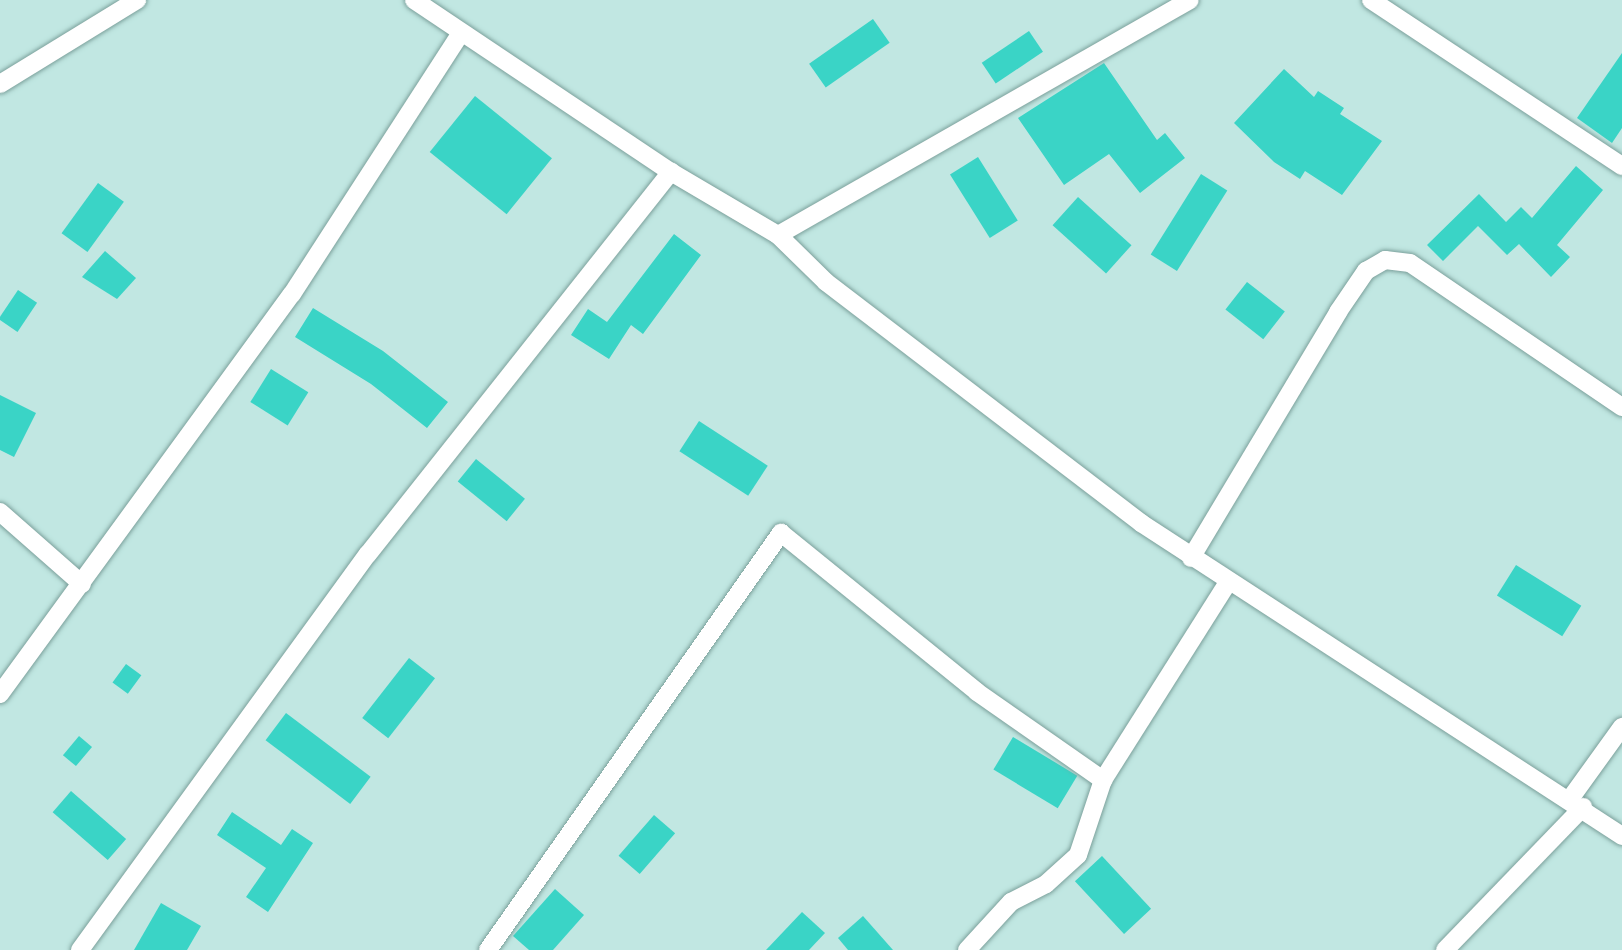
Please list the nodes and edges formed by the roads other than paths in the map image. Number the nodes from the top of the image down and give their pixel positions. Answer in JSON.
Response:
{"nodes":[{"id":1,"x":137,"y":0,"type":"edge"},
{"id":2,"x":414,"y":0,"type":"edge"},
{"id":3,"x":1371,"y":0,"type":"edge"},
{"id":4,"x":1177,"y":3,"type":"edge"},
{"id":5,"x":461,"y":33,"type":"junction"},
{"id":6,"x":0,"y":84,"type":"edge"},
{"id":7,"x":1622,"y":166,"type":"edge"},
{"id":8,"x":671,"y":172,"type":"junction"},
{"id":9,"x":778,"y":235,"type":"junction"},
{"id":10,"x":1622,"y":407,"type":"edge"},
{"id":11,"x":0,"y":512,"type":"edge"},
{"id":12,"x":1191,"y":558,"type":"junction"},
{"id":13,"x":1228,"y":582,"type":"junction"},
{"id":14,"x":82,"y":584,"type":"junction"},
{"id":15,"x":0,"y":694,"type":"edge"},
{"id":16,"x":1622,"y":727,"type":"edge"},
{"id":17,"x":1103,"y":780,"type":"junction"},
{"id":18,"x":1577,"y":803,"type":"junction"},
{"id":19,"x":1622,"y":836,"type":"edge"},
{"id":20,"x":80,"y":950,"type":"edge"},
{"id":21,"x":488,"y":950,"type":"edge"},
{"id":22,"x":967,"y":950,"type":"edge"},
{"id":23,"x":1445,"y":950,"type":"edge"}],
"edges":[{"from":1,"to":6,"type":"street"},
{"from":2,"to":5,"type":"street"},
{"from":3,"to":7,"type":"street"},
{"from":4,"to":9,"type":"street"},
{"from":5,"to":8,"type":"street"},
{"from":5,"to":14,"type":"street"},
{"from":8,"to":9,"type":"street"},
{"from":8,"to":20,"type":"street"},
{"from":9,"to":12,"type":"street"},
{"from":10,"to":12,"type":"street"},
{"from":11,"to":14,"type":"street"},
{"from":12,"to":13,"type":"street"},
{"from":13,"to":17,"type":"street"},
{"from":13,"to":18,"type":"street"},
{"from":14,"to":15,"type":"street"},
{"from":16,"to":18,"type":"street"},
{"from":17,"to":21,"type":"street"},
{"from":17,"to":22,"type":"street"},
{"from":18,"to":19,"type":"street"},
{"from":18,"to":23,"type":"street"}]}
